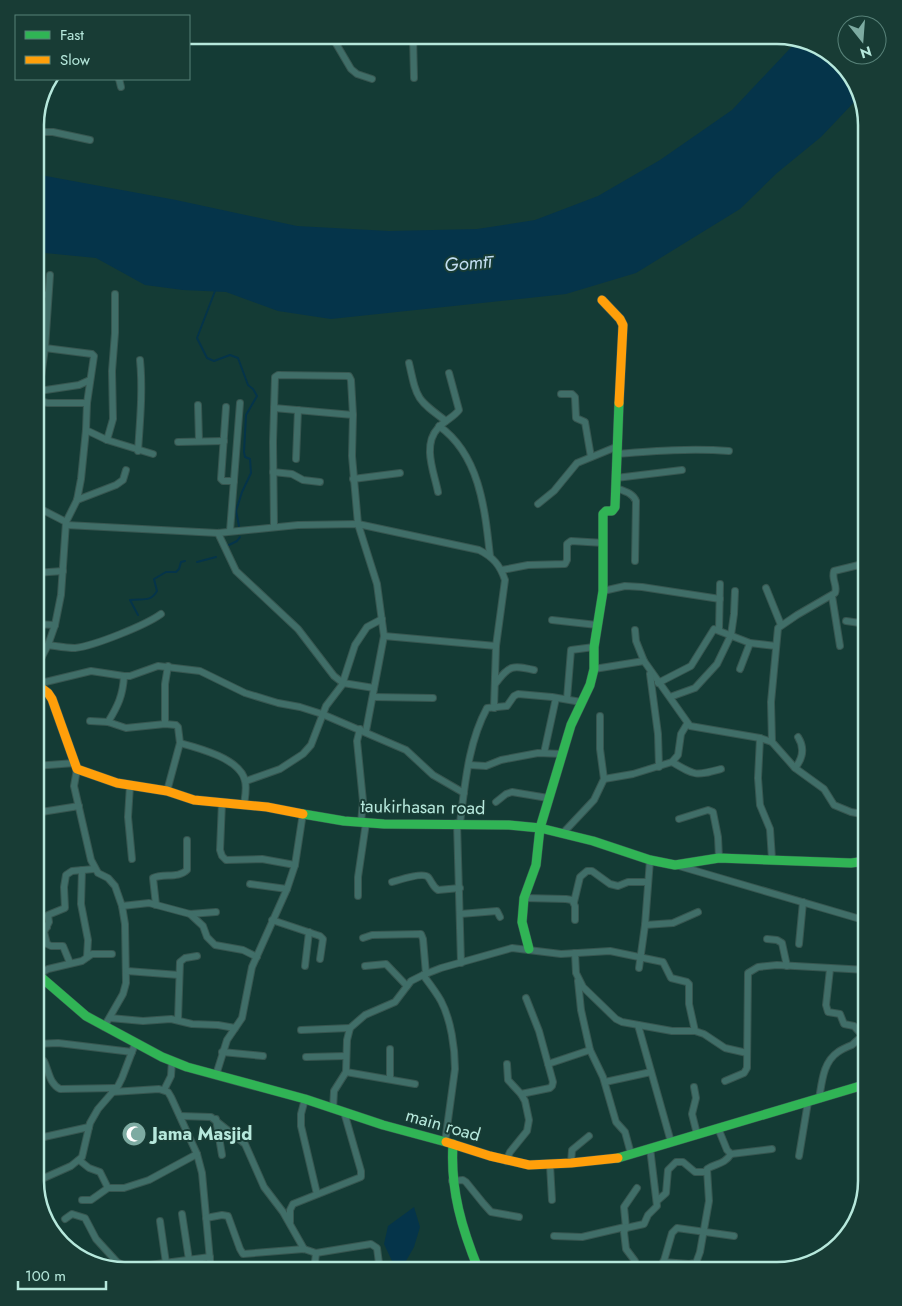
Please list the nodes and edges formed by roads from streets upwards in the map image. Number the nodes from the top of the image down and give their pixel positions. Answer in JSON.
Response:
{"nodes":[{"id":1,"x":336,"y":44,"type":"edge"},
{"id":2,"x":412,"y":44,"type":"edge"},
{"id":3,"x":414,"y":78,"type":"dead end"},
{"id":4,"x":372,"y":79,"type":"dead end"},
{"id":5,"x":119,"y":80,"type":"edge"},
{"id":6,"x":121,"y":87,"type":"dead end"},
{"id":7,"x":44,"y":132,"type":"edge"},
{"id":8,"x":90,"y":140,"type":"dead end"},
{"id":9,"x":50,"y":275,"type":"dead end"},
{"id":10,"x":44,"y":294,"type":"edge"},
{"id":11,"x":48,"y":294,"type":"junction"},
{"id":12,"x":115,"y":294,"type":"dead end"},
{"id":13,"x":602,"y":300,"type":"dead end"},
{"id":14,"x":45,"y":326,"type":"joint"},
{"id":15,"x":45,"y":339,"type":"joint"},
{"id":16,"x":45,"y":348,"type":"junction"},
{"id":17,"x":44,"y":355,"type":"edge"},
{"id":18,"x":140,"y":360,"type":"dead end"},
{"id":19,"x":409,"y":363,"type":"dead end"},
{"id":20,"x":449,"y":373,"type":"dead end"},
{"id":21,"x":90,"y":380,"type":"junction"},
{"id":22,"x":44,"y":390,"type":"edge"},
{"id":23,"x":561,"y":394,"type":"dead end"},
{"id":24,"x":44,"y":402,"type":"edge"},
{"id":25,"x":240,"y":402,"type":"dead end"},
{"id":26,"x":87,"y":403,"type":"junction"},
{"id":27,"x":198,"y":405,"type":"dead end"},
{"id":28,"x":226,"y":407,"type":"dead end"},
{"id":29,"x":274,"y":408,"type":"junction"},
{"id":30,"x":298,"y":410,"type":"junction"},
{"id":31,"x":353,"y":415,"type":"junction"},
{"id":32,"x":446,"y":421,"type":"junction"},
{"id":33,"x":439,"y":426,"type":"junction"},
{"id":34,"x":86,"y":430,"type":"junction"},
{"id":35,"x":107,"y":440,"type":"junction"},
{"id":36,"x":199,"y":441,"type":"junction"},
{"id":37,"x":224,"y":441,"type":"junction"},
{"id":38,"x":178,"y":442,"type":"dead end"},
{"id":39,"x":138,"y":451,"type":"junction"},
{"id":40,"x":616,"y":451,"type":"junction"},
{"id":41,"x":729,"y":451,"type":"dead end"},
{"id":42,"x":153,"y":454,"type":"dead end"},
{"id":43,"x":591,"y":457,"type":"junction"},
{"id":44,"x":296,"y":458,"type":"dead end"},
{"id":45,"x":126,"y":470,"type":"dead end"},
{"id":46,"x":682,"y":470,"type":"dead end"},
{"id":47,"x":273,"y":472,"type":"junction"},
{"id":48,"x":400,"y":472,"type":"dead end"},
{"id":49,"x":616,"y":478,"type":"junction"},
{"id":50,"x":353,"y":479,"type":"junction"},
{"id":51,"x":234,"y":481,"type":"junction"},
{"id":52,"x":320,"y":482,"type":"dead end"},
{"id":53,"x":616,"y":488,"type":"junction"},
{"id":54,"x":438,"y":492,"type":"dead end"},
{"id":55,"x":77,"y":500,"type":"junction"},
{"id":56,"x":538,"y":504,"type":"dead end"},
{"id":57,"x":44,"y":511,"type":"edge"},
{"id":58,"x":66,"y":524,"type":"junction"},
{"id":59,"x":358,"y":524,"type":"junction"},
{"id":60,"x":274,"y":528,"type":"junction"},
{"id":61,"x":230,"y":531,"type":"junction"},
{"id":62,"x":218,"y":533,"type":"junction"},
{"id":63,"x":604,"y":543,"type":"junction"},
{"id":64,"x":490,"y":556,"type":"junction"},
{"id":65,"x":635,"y":560,"type":"dead end"},
{"id":66,"x":858,"y":565,"type":"edge"},
{"id":67,"x":502,"y":570,"type":"junction"},
{"id":68,"x":63,"y":571,"type":"junction"},
{"id":69,"x":44,"y":572,"type":"edge"},
{"id":70,"x":720,"y":584,"type":"dead end"},
{"id":71,"x":766,"y":588,"type":"dead end"},
{"id":72,"x":603,"y":591,"type":"junction"},
{"id":73,"x":735,"y":591,"type":"dead end"},
{"id":74,"x":832,"y":596,"type":"junction"},
{"id":75,"x":720,"y":599,"type":"junction"},
{"id":76,"x":161,"y":614,"type":"dead end"},
{"id":77,"x":382,"y":619,"type":"junction"},
{"id":78,"x":552,"y":620,"type":"dead end"},
{"id":79,"x":846,"y":621,"type":"dead end"},
{"id":80,"x":858,"y":623,"type":"edge"},
{"id":81,"x":44,"y":624,"type":"edge"},
{"id":82,"x":55,"y":625,"type":"junction"},
{"id":83,"x":597,"y":625,"type":"junction"},
{"id":84,"x":781,"y":625,"type":"junction"},
{"id":85,"x":634,"y":630,"type":"dead end"},
{"id":86,"x":719,"y":630,"type":"junction"},
{"id":87,"x":730,"y":635,"type":"junction"},
{"id":88,"x":384,"y":636,"type":"junction"},
{"id":89,"x":750,"y":643,"type":"junction"},
{"id":90,"x":48,"y":645,"type":"junction"},
{"id":91,"x":496,"y":646,"type":"junction"},
{"id":92,"x":776,"y":646,"type":"junction"},
{"id":93,"x":840,"y":646,"type":"dead end"},
{"id":94,"x":594,"y":647,"type":"junction"},
{"id":95,"x":44,"y":653,"type":"edge"},
{"id":96,"x":644,"y":662,"type":"junction"},
{"id":97,"x":168,"y":666,"type":"junction"},
{"id":98,"x":594,"y":668,"type":"junction"},
{"id":99,"x":740,"y":669,"type":"dead end"},
{"id":100,"x":534,"y":670,"type":"dead end"},
{"id":101,"x":649,"y":670,"type":"junction"},
{"id":102,"x":124,"y":676,"type":"junction"},
{"id":103,"x":44,"y":682,"type":"edge"},
{"id":104,"x":658,"y":683,"type":"junction"},
{"id":105,"x":495,"y":684,"type":"junction"},
{"id":106,"x":341,"y":685,"type":"junction"},
{"id":107,"x":374,"y":688,"type":"junction"},
{"id":108,"x":44,"y":692,"type":"edge"},
{"id":109,"x":373,"y":697,"type":"junction"},
{"id":110,"x":670,"y":697,"type":"junction"},
{"id":111,"x":433,"y":698,"type":"dead end"},
{"id":112,"x":556,"y":698,"type":"junction"},
{"id":113,"x":567,"y":699,"type":"junction"},
{"id":114,"x":581,"y":702,"type":"junction"},
{"id":115,"x":494,"y":708,"type":"junction"},
{"id":116,"x":322,"y":714,"type":"junction"},
{"id":117,"x":600,"y":716,"type":"dead end"},
{"id":118,"x":90,"y":721,"type":"dead end"},
{"id":119,"x":108,"y":722,"type":"junction"},
{"id":120,"x":165,"y":724,"type":"junction"},
{"id":121,"x":687,"y":724,"type":"junction"},
{"id":122,"x":363,"y":730,"type":"junction"},
{"id":123,"x":798,"y":737,"type":"dead end"},
{"id":124,"x":760,"y":738,"type":"junction"},
{"id":125,"x":772,"y":742,"type":"junction"},
{"id":126,"x":180,"y":743,"type":"junction"},
{"id":127,"x":544,"y":753,"type":"junction"},
{"id":128,"x":562,"y":754,"type":"junction"},
{"id":129,"x":672,"y":762,"type":"junction"},
{"id":130,"x":469,"y":765,"type":"junction"},
{"id":131,"x":44,"y":766,"type":"edge"},
{"id":132,"x":76,"y":766,"type":"junction"},
{"id":133,"x":659,"y":767,"type":"junction"},
{"id":134,"x":795,"y":768,"type":"junction"},
{"id":135,"x":721,"y":769,"type":"dead end"},
{"id":136,"x":604,"y":779,"type":"junction"},
{"id":137,"x":246,"y":781,"type":"junction"},
{"id":138,"x":130,"y":785,"type":"junction"},
{"id":139,"x":167,"y":791,"type":"junction"},
{"id":140,"x":464,"y":793,"type":"junction"},
{"id":141,"x":548,"y":798,"type":"junction"},
{"id":142,"x":222,"y":802,"type":"junction"},
{"id":143,"x":496,"y":802,"type":"dead end"},
{"id":144,"x":244,"y":805,"type":"junction"},
{"id":145,"x":79,"y":806,"type":"junction"},
{"id":146,"x":44,"y":812,"type":"edge"},
{"id":147,"x":303,"y":813,"type":"junction"},
{"id":148,"x":858,"y":813,"type":"edge"},
{"id":149,"x":679,"y":819,"type":"dead end"},
{"id":150,"x":363,"y":823,"type":"junction"},
{"id":151,"x":459,"y":823,"type":"junction"},
{"id":152,"x":540,"y":828,"type":"junction"},
{"id":153,"x":563,"y":833,"type":"junction"},
{"id":154,"x":188,"y":840,"type":"dead end"},
{"id":155,"x":719,"y":858,"type":"junction"},
{"id":156,"x":132,"y":859,"type":"dead end"},
{"id":157,"x":772,"y":859,"type":"junction"},
{"id":158,"x":650,"y":860,"type":"junction"},
{"id":159,"x":858,"y":862,"type":"edge"},
{"id":160,"x":295,"y":865,"type":"junction"},
{"id":161,"x":675,"y":865,"type":"junction"},
{"id":162,"x":94,"y":869,"type":"junction"},
{"id":163,"x":82,"y":870,"type":"junction"},
{"id":164,"x":392,"y":882,"type":"dead end"},
{"id":165,"x":648,"y":882,"type":"junction"},
{"id":166,"x":250,"y":884,"type":"dead end"},
{"id":167,"x":460,"y":888,"type":"junction"},
{"id":168,"x":287,"y":889,"type":"junction"},
{"id":169,"x":358,"y":896,"type":"dead end"},
{"id":170,"x":524,"y":898,"type":"junction"},
{"id":171,"x":574,"y":902,"type":"junction"},
{"id":172,"x":803,"y":902,"type":"junction"},
{"id":173,"x":156,"y":905,"type":"junction"},
{"id":174,"x":122,"y":906,"type":"junction"},
{"id":175,"x":216,"y":912,"type":"dead end"},
{"id":176,"x":698,"y":912,"type":"dead end"},
{"id":177,"x":190,"y":914,"type":"junction"},
{"id":178,"x":460,"y":914,"type":"junction"},
{"id":179,"x":500,"y":918,"type":"dead end"},
{"id":180,"x":858,"y":918,"type":"edge"},
{"id":181,"x":272,"y":920,"type":"junction"},
{"id":182,"x":574,"y":920,"type":"dead end"},
{"id":183,"x":645,"y":925,"type":"junction"},
{"id":184,"x":47,"y":927,"type":"junction"},
{"id":185,"x":44,"y":928,"type":"edge"},
{"id":186,"x":309,"y":932,"type":"junction"},
{"id":187,"x":363,"y":938,"type":"dead end"},
{"id":188,"x":767,"y":940,"type":"dead end"},
{"id":189,"x":799,"y":944,"type":"dead end"},
{"id":190,"x":529,"y":949,"type":"junction"},
{"id":191,"x":575,"y":953,"type":"junction"},
{"id":192,"x":112,"y":954,"type":"dead end"},
{"id":193,"x":197,"y":956,"type":"dead end"},
{"id":194,"x":257,"y":956,"type":"junction"},
{"id":195,"x":641,"y":957,"type":"junction"},
{"id":196,"x":86,"y":958,"type":"junction"},
{"id":197,"x":320,"y":959,"type":"dead end"},
{"id":198,"x":70,"y":963,"type":"junction"},
{"id":199,"x":460,"y":963,"type":"junction"},
{"id":200,"x":305,"y":966,"type":"dead end"},
{"id":201,"x":365,"y":966,"type":"dead end"},
{"id":202,"x":787,"y":966,"type":"junction"},
{"id":203,"x":638,"y":968,"type":"dead end"},
{"id":204,"x":830,"y":969,"type":"junction"},
{"id":205,"x":44,"y":971,"type":"edge"},
{"id":206,"x":127,"y":971,"type":"junction"},
{"id":207,"x":858,"y":971,"type":"edge"},
{"id":208,"x":425,"y":974,"type":"junction"},
{"id":209,"x":179,"y":975,"type":"junction"},
{"id":210,"x":577,"y":977,"type":"junction"},
{"id":211,"x":44,"y":980,"type":"edge"},
{"id":212,"x":407,"y":986,"type":"junction"},
{"id":213,"x":526,"y":998,"type":"dead end"},
{"id":214,"x":110,"y":1018,"type":"junction"},
{"id":215,"x":178,"y":1020,"type":"junction"},
{"id":216,"x":638,"y":1025,"type":"junction"},
{"id":217,"x":104,"y":1027,"type":"junction"},
{"id":218,"x":235,"y":1028,"type":"junction"},
{"id":219,"x":350,"y":1028,"type":"junction"},
{"id":220,"x":858,"y":1029,"type":"edge"},
{"id":221,"x":301,"y":1030,"type":"dead end"},
{"id":222,"x":695,"y":1031,"type":"junction"},
{"id":223,"x":858,"y":1039,"type":"edge"},
{"id":224,"x":44,"y":1044,"type":"edge"},
{"id":225,"x":134,"y":1048,"type":"junction"},
{"id":226,"x":390,"y":1049,"type":"dead end"},
{"id":227,"x":590,"y":1050,"type":"junction"},
{"id":228,"x":222,"y":1052,"type":"junction"},
{"id":229,"x":747,"y":1053,"type":"junction"},
{"id":230,"x":263,"y":1056,"type":"dead end"},
{"id":231,"x":346,"y":1056,"type":"junction"},
{"id":232,"x":306,"y":1057,"type":"dead end"},
{"id":233,"x":44,"y":1061,"type":"edge"},
{"id":234,"x":172,"y":1061,"type":"junction"},
{"id":235,"x":508,"y":1064,"type":"dead end"},
{"id":236,"x":548,"y":1064,"type":"junction"},
{"id":237,"x":346,"y":1072,"type":"junction"},
{"id":238,"x":651,"y":1072,"type":"junction"},
{"id":239,"x":216,"y":1075,"type":"junction"},
{"id":240,"x":390,"y":1079,"type":"junction"},
{"id":241,"x":725,"y":1081,"type":"dead end"},
{"id":242,"x":604,"y":1082,"type":"junction"},
{"id":243,"x":414,"y":1084,"type":"dead end"},
{"id":244,"x":694,"y":1087,"type":"dead end"},
{"id":245,"x":858,"y":1087,"type":"edge"},
{"id":246,"x":114,"y":1090,"type":"junction"},
{"id":247,"x":164,"y":1090,"type":"junction"},
{"id":248,"x":521,"y":1094,"type":"junction"},
{"id":249,"x":305,"y":1099,"type":"junction"},
{"id":250,"x":819,"y":1099,"type":"junction"},
{"id":251,"x":808,"y":1102,"type":"junction"},
{"id":252,"x":333,"y":1109,"type":"junction"},
{"id":253,"x":344,"y":1112,"type":"junction"},
{"id":254,"x":180,"y":1116,"type":"junction"},
{"id":255,"x":216,"y":1119,"type":"junction"},
{"id":256,"x":89,"y":1127,"type":"junction"},
{"id":257,"x":718,"y":1128,"type":"junction"},
{"id":258,"x":697,"y":1134,"type":"junction"},
{"id":259,"x":589,"y":1136,"type":"dead end"},
{"id":260,"x":44,"y":1137,"type":"edge"},
{"id":261,"x":671,"y":1142,"type":"junction"},
{"id":262,"x":449,"y":1143,"type":"junction"},
{"id":263,"x":650,"y":1148,"type":"junction"},
{"id":264,"x":772,"y":1149,"type":"dead end"},
{"id":265,"x":196,"y":1154,"type":"junction"},
{"id":266,"x":631,"y":1154,"type":"junction"},
{"id":267,"x":731,"y":1154,"type":"junction"},
{"id":268,"x":222,"y":1155,"type":"dead end"},
{"id":269,"x":799,"y":1156,"type":"dead end"},
{"id":270,"x":79,"y":1160,"type":"junction"},
{"id":271,"x":506,"y":1161,"type":"junction"},
{"id":272,"x":571,"y":1163,"type":"junction"},
{"id":273,"x":550,"y":1164,"type":"junction"},
{"id":274,"x":707,"y":1172,"type":"junction"},
{"id":275,"x":44,"y":1178,"type":"edge"},
{"id":276,"x":452,"y":1181,"type":"junction"},
{"id":277,"x":108,"y":1188,"type":"junction"},
{"id":278,"x":637,"y":1188,"type":"dead end"},
{"id":279,"x":317,"y":1194,"type":"junction"},
{"id":280,"x":82,"y":1200,"type":"dead end"},
{"id":281,"x":552,"y":1200,"type":"dead end"},
{"id":282,"x":657,"y":1201,"type":"junction"},
{"id":283,"x":182,"y":1214,"type":"dead end"},
{"id":284,"x":519,"y":1217,"type":"dead end"},
{"id":285,"x":206,"y":1218,"type":"junction"},
{"id":286,"x":65,"y":1219,"type":"dead end"},
{"id":287,"x":160,"y":1221,"type":"dead end"},
{"id":288,"x":290,"y":1224,"type":"junction"},
{"id":289,"x":625,"y":1228,"type":"junction"},
{"id":290,"x":704,"y":1231,"type":"junction"},
{"id":291,"x":554,"y":1236,"type":"dead end"},
{"id":292,"x":734,"y":1236,"type":"dead end"},
{"id":293,"x":304,"y":1249,"type":"junction"},
{"id":294,"x":316,"y":1253,"type":"junction"},
{"id":295,"x":210,"y":1257,"type":"junction"},
{"id":296,"x":189,"y":1260,"type":"junction"},
{"id":297,"x":118,"y":1262,"type":"edge"},
{"id":298,"x":166,"y":1262,"type":"edge"},
{"id":299,"x":174,"y":1262,"type":"edge"},
{"id":300,"x":210,"y":1262,"type":"edge"},
{"id":301,"x":315,"y":1262,"type":"edge"},
{"id":302,"x":379,"y":1262,"type":"edge"},
{"id":303,"x":476,"y":1262,"type":"edge"},
{"id":304,"x":635,"y":1262,"type":"edge"},
{"id":305,"x":663,"y":1262,"type":"edge"},
{"id":306,"x":696,"y":1262,"type":"edge"}],
"edges":[{"from":1,"to":4,"type":"street"},
{"from":2,"to":3,"type":"street"},
{"from":5,"to":6,"type":"street"},
{"from":7,"to":8,"type":"street"},
{"from":9,"to":11,"type":"street"},
{"from":10,"to":11,"type":"street"},
{"from":11,"to":14,"type":"street"},
{"from":12,"to":35,"type":"street"},
{"from":13,"to":40,"type":"street"},
{"from":14,"to":15,"type":"street"},
{"from":15,"to":16,"type":"street"},
{"from":16,"to":17,"type":"street"},
{"from":16,"to":21,"type":"street"},
{"from":18,"to":39,"type":"street"},
{"from":19,"to":32,"type":"street"},
{"from":20,"to":32,"type":"street"},
{"from":21,"to":22,"type":"street"},
{"from":21,"to":26,"type":"street"},
{"from":23,"to":43,"type":"street"},
{"from":24,"to":26,"type":"street"},
{"from":25,"to":51,"type":"street"},
{"from":26,"to":34,"type":"street"},
{"from":27,"to":36,"type":"street"},
{"from":28,"to":37,"type":"street"},
{"from":29,"to":30,"type":"street"},
{"from":29,"to":31,"type":"street"},
{"from":29,"to":47,"type":"street"},
{"from":30,"to":31,"type":"street"},
{"from":30,"to":44,"type":"street"},
{"from":31,"to":50,"type":"street"},
{"from":32,"to":33,"type":"street"},
{"from":33,"to":54,"type":"street"},
{"from":33,"to":64,"type":"street"},
{"from":34,"to":35,"type":"street"},
{"from":34,"to":55,"type":"street"},
{"from":35,"to":39,"type":"street"},
{"from":36,"to":37,"type":"street"},
{"from":36,"to":38,"type":"street"},
{"from":37,"to":51,"type":"street"},
{"from":39,"to":42,"type":"street"},
{"from":40,"to":41,"type":"street"},
{"from":40,"to":43,"type":"street"},
{"from":40,"to":49,"type":"street"},
{"from":43,"to":56,"type":"street"},
{"from":45,"to":55,"type":"street"},
{"from":46,"to":49,"type":"street"},
{"from":47,"to":52,"type":"street"},
{"from":47,"to":60,"type":"street"},
{"from":48,"to":50,"type":"street"},
{"from":49,"to":53,"type":"street"},
{"from":50,"to":59,"type":"street"},
{"from":51,"to":61,"type":"street"},
{"from":53,"to":63,"type":"street"},
{"from":53,"to":65,"type":"street"},
{"from":55,"to":58,"type":"street"},
{"from":57,"to":58,"type":"street"},
{"from":58,"to":62,"type":"street"},
{"from":58,"to":68,"type":"street"},
{"from":59,"to":60,"type":"street"},
{"from":59,"to":64,"type":"street"},
{"from":59,"to":77,"type":"street"},
{"from":60,"to":61,"type":"street"},
{"from":61,"to":62,"type":"street"},
{"from":62,"to":106,"type":"street"},
{"from":63,"to":67,"type":"street"},
{"from":63,"to":72,"type":"street"},
{"from":64,"to":67,"type":"street"},
{"from":66,"to":74,"type":"street"},
{"from":67,"to":91,"type":"street"},
{"from":68,"to":69,"type":"street"},
{"from":68,"to":82,"type":"street"},
{"from":70,"to":75,"type":"street"},
{"from":71,"to":84,"type":"street"},
{"from":72,"to":75,"type":"street"},
{"from":72,"to":83,"type":"street"},
{"from":73,"to":87,"type":"street"},
{"from":74,"to":84,"type":"street"},
{"from":74,"to":93,"type":"street"},
{"from":75,"to":86,"type":"street"},
{"from":76,"to":90,"type":"street"},
{"from":77,"to":88,"type":"street"},
{"from":77,"to":106,"type":"street"},
{"from":78,"to":83,"type":"street"},
{"from":79,"to":80,"type":"street"},
{"from":81,"to":82,"type":"street"},
{"from":82,"to":90,"type":"street"},
{"from":83,"to":94,"type":"street"},
{"from":84,"to":92,"type":"street"},
{"from":85,"to":96,"type":"street"},
{"from":86,"to":87,"type":"street"},
{"from":86,"to":104,"type":"street"},
{"from":87,"to":89,"type":"street"},
{"from":87,"to":110,"type":"street"},
{"from":88,"to":91,"type":"street"},
{"from":88,"to":107,"type":"street"},
{"from":89,"to":92,"type":"street"},
{"from":89,"to":99,"type":"street"},
{"from":90,"to":95,"type":"street"},
{"from":91,"to":105,"type":"street"},
{"from":92,"to":125,"type":"street"},
{"from":94,"to":98,"type":"street"},
{"from":94,"to":113,"type":"street"},
{"from":96,"to":98,"type":"street"},
{"from":96,"to":101,"type":"street"},
{"from":97,"to":102,"type":"street"},
{"from":97,"to":116,"type":"street"},
{"from":97,"to":120,"type":"street"},
{"from":98,"to":114,"type":"street"},
{"from":100,"to":105,"type":"street"},
{"from":101,"to":104,"type":"street"},
{"from":101,"to":133,"type":"street"},
{"from":102,"to":103,"type":"street"},
{"from":102,"to":119,"type":"street"},
{"from":104,"to":110,"type":"street"},
{"from":105,"to":115,"type":"street"},
{"from":106,"to":107,"type":"street"},
{"from":106,"to":116,"type":"street"},
{"from":107,"to":109,"type":"street"},
{"from":108,"to":132,"type":"street"},
{"from":109,"to":111,"type":"street"},
{"from":109,"to":122,"type":"street"},
{"from":110,"to":121,"type":"street"},
{"from":112,"to":113,"type":"street"},
{"from":112,"to":115,"type":"street"},
{"from":112,"to":127,"type":"street"},
{"from":113,"to":114,"type":"street"},
{"from":114,"to":128,"type":"street"},
{"from":115,"to":130,"type":"street"},
{"from":116,"to":122,"type":"street"},
{"from":116,"to":137,"type":"street"},
{"from":117,"to":136,"type":"street"},
{"from":118,"to":119,"type":"street"},
{"from":119,"to":120,"type":"street"},
{"from":120,"to":126,"type":"street"},
{"from":121,"to":124,"type":"street"},
{"from":121,"to":129,"type":"street"},
{"from":122,"to":140,"type":"street"},
{"from":122,"to":150,"type":"street"},
{"from":123,"to":134,"type":"street"},
{"from":124,"to":125,"type":"street"},
{"from":124,"to":157,"type":"street"},
{"from":125,"to":134,"type":"street"},
{"from":126,"to":137,"type":"street"},
{"from":126,"to":139,"type":"street"},
{"from":127,"to":128,"type":"street"},
{"from":127,"to":130,"type":"street"},
{"from":128,"to":141,"type":"street"},
{"from":129,"to":133,"type":"street"},
{"from":129,"to":135,"type":"street"},
{"from":130,"to":140,"type":"street"},
{"from":131,"to":132,"type":"street"},
{"from":132,"to":138,"type":"street","name":"taukirhasan road"},
{"from":132,"to":145,"type":"street"},
{"from":133,"to":136,"type":"street"},
{"from":134,"to":148,"type":"street"},
{"from":136,"to":153,"type":"street"},
{"from":137,"to":144,"type":"street"},
{"from":138,"to":139,"type":"street","name":"taukirhasan road"},
{"from":138,"to":156,"type":"street"},
{"from":139,"to":142,"type":"street","name":"taukirhasan road"},
{"from":140,"to":151,"type":"street"},
{"from":141,"to":143,"type":"street"},
{"from":141,"to":152,"type":"street"},
{"from":142,"to":144,"type":"street","name":"taukirhasan road"},
{"from":142,"to":160,"type":"street"},
{"from":144,"to":147,"type":"street","name":"taukirhasan road"},
{"from":145,"to":146,"type":"street"},
{"from":145,"to":162,"type":"street"},
{"from":147,"to":150,"type":"street","name":"taukirhasan road"},
{"from":147,"to":160,"type":"street"},
{"from":149,"to":155,"type":"street"},
{"from":150,"to":151,"type":"street","name":"taukirhasan road"},
{"from":150,"to":169,"type":"street"},
{"from":151,"to":152,"type":"street","name":"taukirhasan road"},
{"from":151,"to":167,"type":"street"},
{"from":152,"to":153,"type":"street","name":"taukirhasan road"},
{"from":152,"to":170,"type":"street"},
{"from":153,"to":158,"type":"street","name":"taukirhasan road"},
{"from":154,"to":173,"type":"street"},
{"from":155,"to":157,"type":"street","name":"taukirhasan road"},
{"from":155,"to":161,"type":"street","name":"taukirhasan road"},
{"from":157,"to":159,"type":"street","name":"taukirhasan road"},
{"from":158,"to":161,"type":"street","name":"taukirhasan road"},
{"from":158,"to":165,"type":"street"},
{"from":160,"to":168,"type":"street"},
{"from":161,"to":172,"type":"street"},
{"from":162,"to":163,"type":"street"},
{"from":162,"to":174,"type":"street"},
{"from":163,"to":184,"type":"street"},
{"from":163,"to":196,"type":"street"},
{"from":164,"to":167,"type":"street"},
{"from":165,"to":171,"type":"street"},
{"from":165,"to":183,"type":"street"},
{"from":166,"to":168,"type":"street"},
{"from":167,"to":178,"type":"street"},
{"from":168,"to":181,"type":"street"},
{"from":170,"to":171,"type":"street"},
{"from":170,"to":190,"type":"street"},
{"from":171,"to":182,"type":"street"},
{"from":172,"to":180,"type":"street"},
{"from":172,"to":189,"type":"street"},
{"from":173,"to":174,"type":"street"},
{"from":173,"to":177,"type":"street"},
{"from":174,"to":206,"type":"street"},
{"from":175,"to":177,"type":"street"},
{"from":176,"to":183,"type":"street"},
{"from":177,"to":194,"type":"street"},
{"from":178,"to":179,"type":"street"},
{"from":178,"to":199,"type":"street"},
{"from":181,"to":186,"type":"street"},
{"from":181,"to":194,"type":"street"},
{"from":183,"to":195,"type":"street"},
{"from":184,"to":185,"type":"street"},
{"from":184,"to":198,"type":"street"},
{"from":186,"to":197,"type":"street"},
{"from":186,"to":200,"type":"street"},
{"from":187,"to":208,"type":"street"},
{"from":188,"to":202,"type":"street"},
{"from":190,"to":191,"type":"street"},
{"from":190,"to":199,"type":"street"},
{"from":191,"to":195,"type":"street"},
{"from":191,"to":210,"type":"street"},
{"from":192,"to":196,"type":"street"},
{"from":193,"to":209,"type":"street"},
{"from":194,"to":218,"type":"street"},
{"from":195,"to":203,"type":"street"},
{"from":195,"to":222,"type":"street"},
{"from":196,"to":198,"type":"street"},
{"from":198,"to":205,"type":"street"},
{"from":199,"to":208,"type":"street"},
{"from":201,"to":212,"type":"street"},
{"from":202,"to":204,"type":"street"},
{"from":202,"to":229,"type":"street"},
{"from":204,"to":207,"type":"street"},
{"from":204,"to":220,"type":"street"},
{"from":206,"to":209,"type":"street"},
{"from":206,"to":214,"type":"street"},
{"from":208,"to":212,"type":"street"},
{"from":208,"to":262,"type":"street"},
{"from":209,"to":215,"type":"street"},
{"from":210,"to":216,"type":"street"},
{"from":210,"to":227,"type":"street"},
{"from":211,"to":217,"type":"street","name":"main road"},
{"from":212,"to":219,"type":"street"},
{"from":213,"to":236,"type":"street"},
{"from":214,"to":215,"type":"street"},
{"from":214,"to":217,"type":"street"},
{"from":215,"to":218,"type":"street"},
{"from":216,"to":222,"type":"street"},
{"from":216,"to":238,"type":"street"},
{"from":217,"to":225,"type":"street","name":"main road"},
{"from":218,"to":228,"type":"street"},
{"from":219,"to":221,"type":"street"},
{"from":219,"to":231,"type":"street"},
{"from":222,"to":229,"type":"street"},
{"from":223,"to":250,"type":"street"},
{"from":224,"to":225,"type":"street"},
{"from":225,"to":234,"type":"street","name":"main road"},
{"from":225,"to":246,"type":"street"},
{"from":226,"to":240,"type":"street"},
{"from":227,"to":236,"type":"street"},
{"from":227,"to":242,"type":"street"},
{"from":228,"to":230,"type":"street"},
{"from":228,"to":239,"type":"street"},
{"from":229,"to":241,"type":"street"},
{"from":231,"to":232,"type":"street"},
{"from":231,"to":237,"type":"street"},
{"from":233,"to":246,"type":"street"},
{"from":234,"to":239,"type":"street","name":"main road"},
{"from":234,"to":247,"type":"street"},
{"from":235,"to":248,"type":"street"},
{"from":236,"to":248,"type":"street"},
{"from":237,"to":240,"type":"street"},
{"from":237,"to":252,"type":"street"},
{"from":238,"to":242,"type":"street"},
{"from":238,"to":261,"type":"street"},
{"from":239,"to":249,"type":"street","name":"main road"},
{"from":240,"to":243,"type":"street"},
{"from":242,"to":266,"type":"street"},
{"from":244,"to":258,"type":"street"},
{"from":245,"to":250,"type":"street","name":"main road"},
{"from":246,"to":247,"type":"street"},
{"from":246,"to":256,"type":"street"},
{"from":247,"to":254,"type":"street"},
{"from":248,"to":271,"type":"street"},
{"from":249,"to":252,"type":"street","name":"main road"},
{"from":249,"to":279,"type":"street"},
{"from":250,"to":251,"type":"street","name":"main road"},
{"from":251,"to":257,"type":"street","name":"main road"},
{"from":251,"to":269,"type":"street"},
{"from":252,"to":253,"type":"street","name":"main road"},
{"from":253,"to":262,"type":"street","name":"main road"},
{"from":253,"to":279,"type":"street"},
{"from":254,"to":255,"type":"street"},
{"from":254,"to":265,"type":"street"},
{"from":255,"to":268,"type":"street"},
{"from":255,"to":288,"type":"street"},
{"from":256,"to":260,"type":"street"},
{"from":256,"to":270,"type":"street"},
{"from":257,"to":258,"type":"street","name":"main road"},
{"from":257,"to":267,"type":"street"},
{"from":258,"to":261,"type":"street","name":"main road"},
{"from":259,"to":272,"type":"street"},
{"from":261,"to":263,"type":"street","name":"main road"},
{"from":262,"to":271,"type":"street","name":"main road"},
{"from":262,"to":276,"type":"street"},
{"from":263,"to":266,"type":"street","name":"main road"},
{"from":263,"to":282,"type":"street"},
{"from":264,"to":267,"type":"street"},
{"from":265,"to":277,"type":"street"},
{"from":265,"to":285,"type":"street"},
{"from":266,"to":272,"type":"street","name":"main road"},
{"from":267,"to":274,"type":"street"},
{"from":270,"to":275,"type":"street"},
{"from":270,"to":277,"type":"street"},
{"from":271,"to":273,"type":"street","name":"main road"},
{"from":272,"to":273,"type":"street","name":"main road"},
{"from":273,"to":281,"type":"street"},
{"from":274,"to":282,"type":"street"},
{"from":274,"to":290,"type":"street"},
{"from":276,"to":284,"type":"street"},
{"from":276,"to":303,"type":"street"},
{"from":277,"to":280,"type":"street"},
{"from":278,"to":289,"type":"street"},
{"from":279,"to":288,"type":"street"},
{"from":282,"to":289,"type":"street"},
{"from":283,"to":296,"type":"street"},
{"from":285,"to":293,"type":"street"},
{"from":285,"to":295,"type":"street"},
{"from":286,"to":297,"type":"street"},
{"from":287,"to":298,"type":"street"},
{"from":288,"to":293,"type":"street"},
{"from":289,"to":291,"type":"street"},
{"from":289,"to":304,"type":"street"},
{"from":290,"to":292,"type":"street"},
{"from":290,"to":305,"type":"street"},
{"from":290,"to":306,"type":"street"},
{"from":293,"to":294,"type":"street"},
{"from":294,"to":301,"type":"street"},
{"from":294,"to":302,"type":"street"},
{"from":295,"to":296,"type":"street"},
{"from":295,"to":300,"type":"street"},
{"from":296,"to":299,"type":"street"}]}
